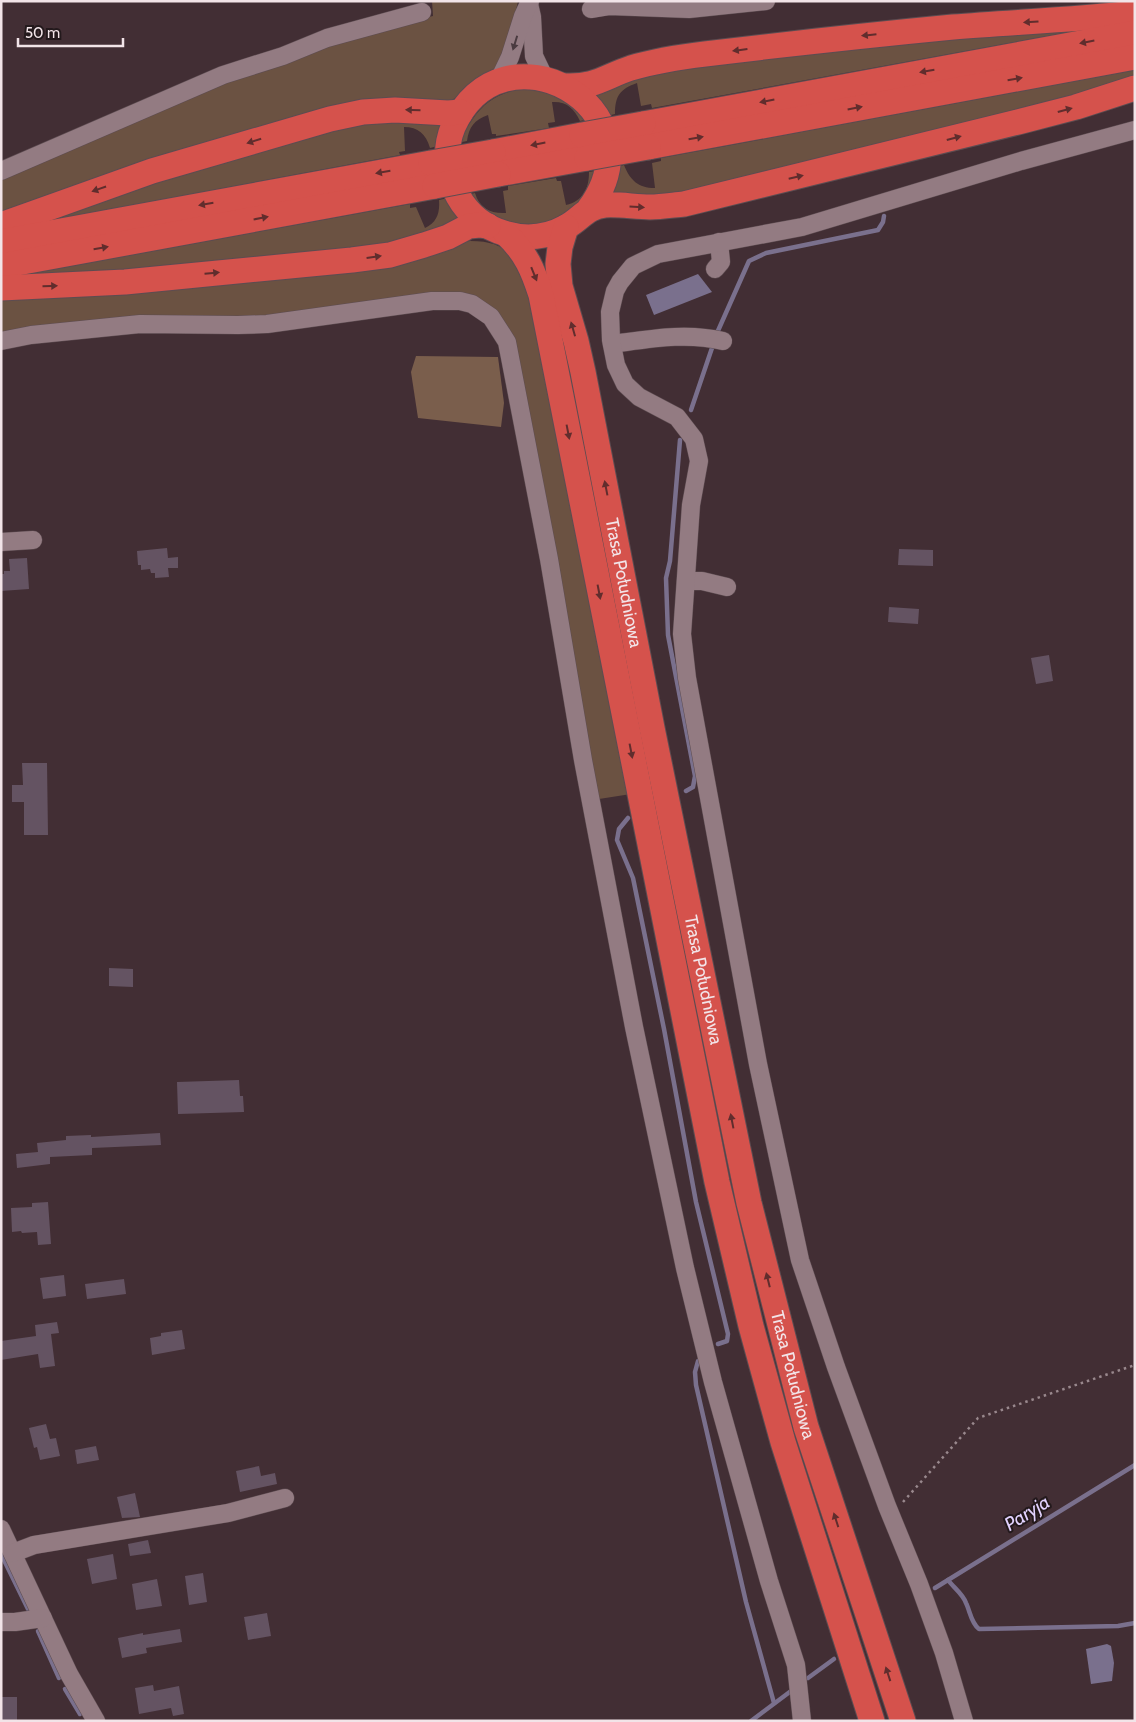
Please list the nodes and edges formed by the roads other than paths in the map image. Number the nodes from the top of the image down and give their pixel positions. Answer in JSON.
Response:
{"nodes":[{"id":1,"x":766,"y":1,"type":"edge"},
{"id":2,"x":529,"y":2,"type":"edge"},
{"id":3,"x":591,"y":10,"type":"dead end"},
{"id":4,"x":422,"y":12,"type":"dead end"},
{"id":5,"x":1135,"y":13,"type":"edge"},
{"id":6,"x":1135,"y":33,"type":"edge"},
{"id":7,"x":1135,"y":57,"type":"edge"},
{"id":8,"x":498,"y":82,"type":"junction"},
{"id":9,"x":555,"y":83,"type":"junction"},
{"id":10,"x":1135,"y":88,"type":"edge"},
{"id":11,"x":461,"y":112,"type":"junction"},
{"id":12,"x":1135,"y":130,"type":"edge"},
{"id":13,"x":645,"y":135,"type":"junction"},
{"id":14,"x":1,"y":170,"type":"edge"},
{"id":15,"x":433,"y":175,"type":"junction"},
{"id":16,"x":589,"y":209,"type":"junction"},
{"id":17,"x":1,"y":225,"type":"edge"},
{"id":18,"x":566,"y":227,"type":"junction"},
{"id":19,"x":497,"y":230,"type":"junction"},
{"id":20,"x":1,"y":242,"type":"edge"},
{"id":21,"x":719,"y":242,"type":"junction"},
{"id":22,"x":1,"y":266,"type":"edge"},
{"id":23,"x":715,"y":269,"type":"dead end"},
{"id":24,"x":1,"y":288,"type":"edge"},
{"id":25,"x":723,"y":340,"type":"dead end"},
{"id":26,"x":1,"y":341,"type":"edge"},
{"id":27,"x":612,"y":344,"type":"junction"},
{"id":28,"x":33,"y":540,"type":"dead end"},
{"id":29,"x":1,"y":542,"type":"edge"},
{"id":30,"x":686,"y":580,"type":"junction"},
{"id":31,"x":727,"y":587,"type":"dead end"},
{"id":32,"x":284,"y":1498,"type":"dead end"},
{"id":33,"x":1,"y":1529,"type":"edge"},
{"id":34,"x":13,"y":1553,"type":"junction"},
{"id":35,"x":43,"y":1618,"type":"junction"},
{"id":36,"x":1,"y":1622,"type":"edge"},
{"id":37,"x":94,"y":1720,"type":"edge"},
{"id":38,"x":802,"y":1721,"type":"edge"},
{"id":39,"x":872,"y":1721,"type":"edge"},
{"id":40,"x":903,"y":1721,"type":"edge"},
{"id":41,"x":964,"y":1721,"type":"edge"}],
"edges":[{"from":1,"to":3,"type":"street"},
{"from":2,"to":8,"type":"street","one_way":true},
{"from":2,"to":9,"type":"street"},
{"from":4,"to":14,"type":"street"},
{"from":5,"to":9,"type":"highway","one_way":true},
{"from":6,"to":13,"type":"highway","one_way":true},
{"from":13,"to":7,"type":"highway","one_way":true},
{"from":8,"to":9,"type":"highway"},
{"from":8,"to":11,"type":"highway"},
{"from":9,"to":16,"type":"highway"},
{"from":16,"to":10,"type":"highway","one_way":true},
{"from":11,"to":17,"type":"highway","one_way":true},
{"from":11,"to":19,"type":"highway"},
{"from":12,"to":21,"type":"street"},
{"from":13,"to":15,"type":"highway","bridge":true},
{"from":15,"to":20,"type":"highway","one_way":true},
{"from":22,"to":15,"type":"highway","one_way":true},
{"from":16,"to":18,"type":"highway"},
{"from":18,"to":19,"type":"highway"},
{"from":40,"to":18,"type":"highway","name":"Trasa Południowa","one_way":true},
{"from":24,"to":19,"type":"highway","one_way":true},
{"from":19,"to":39,"type":"highway","name":"Trasa Południowa","one_way":true},
{"from":21,"to":23,"type":"street"},
{"from":21,"to":27,"type":"street"},
{"from":25,"to":27,"type":"street"},
{"from":26,"to":38,"type":"street"},
{"from":27,"to":30,"type":"street"},
{"from":28,"to":29,"type":"street"},
{"from":30,"to":31,"type":"street"},
{"from":30,"to":41,"type":"street"},
{"from":32,"to":34,"type":"street"},
{"from":33,"to":34,"type":"street"},
{"from":34,"to":35,"type":"street"},
{"from":35,"to":36,"type":"street"},
{"from":35,"to":37,"type":"street"}]}
